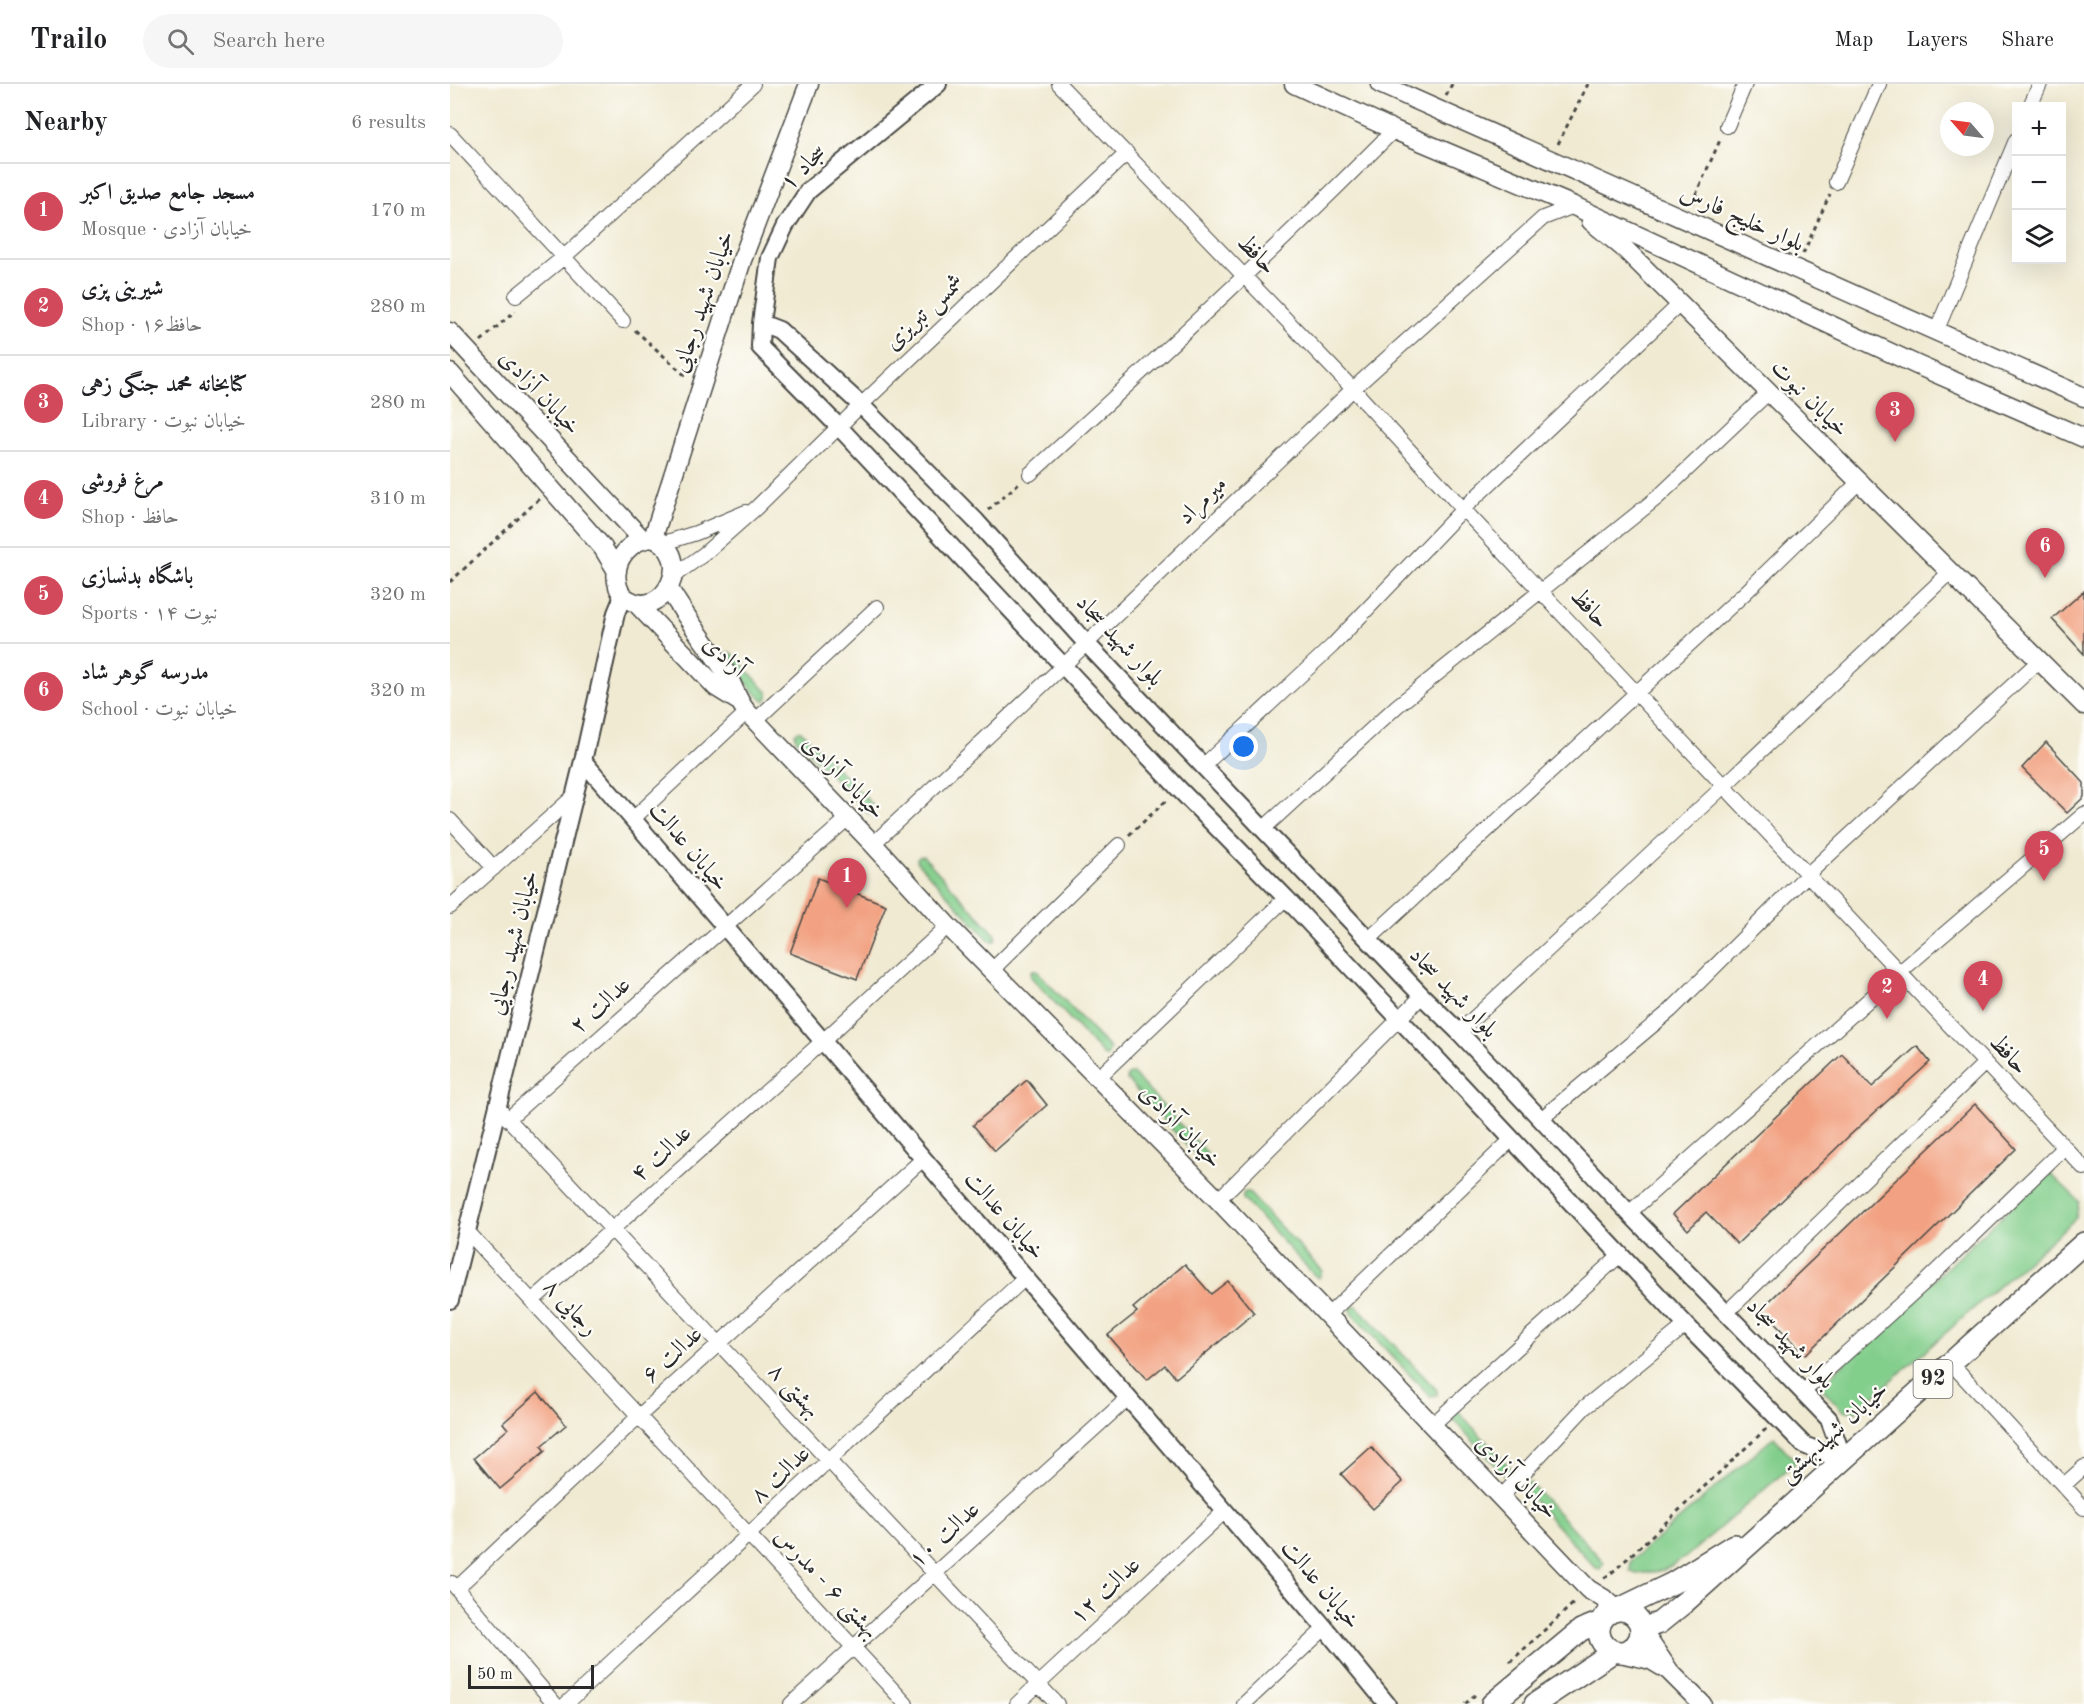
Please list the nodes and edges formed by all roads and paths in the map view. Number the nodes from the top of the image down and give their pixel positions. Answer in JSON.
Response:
{"nodes":[{"id":1,"x":753,"y":84,"type":"edge"},
{"id":2,"x":809,"y":84,"type":"edge"},
{"id":3,"x":938,"y":84,"type":"edge"},
{"id":4,"x":1059,"y":84,"type":"edge"},
{"id":5,"x":1294,"y":84,"type":"edge"},
{"id":6,"x":1380,"y":84,"type":"edge"},
{"id":7,"x":1588,"y":84,"type":"edge"},
{"id":8,"x":1745,"y":84,"type":"edge"},
{"id":9,"x":1879,"y":84,"type":"edge"},
{"id":10,"x":2040,"y":84,"type":"edge"},
{"id":11,"x":738,"y":89,"type":"edge"},
{"id":12,"x":2032,"y":102,"type":"edge"},
{"id":13,"x":1727,"y":126,"type":"joint"},
{"id":14,"x":1394,"y":130,"type":"junction"},
{"id":15,"x":450,"y":134,"type":"edge"},
{"id":16,"x":2012,"y":150,"type":"edge"},
{"id":17,"x":1127,"y":153,"type":"junction"},
{"id":18,"x":1550,"y":160,"type":"junction"},
{"id":19,"x":1587,"y":177,"type":"junction"},
{"id":20,"x":1836,"y":182,"type":"joint"},
{"id":21,"x":1574,"y":206,"type":"junction"},
{"id":22,"x":1684,"y":220,"type":"junction"},
{"id":23,"x":564,"y":257,"type":"junction"},
{"id":24,"x":1797,"y":270,"type":"junction"},
{"id":25,"x":1245,"y":276,"type":"junction"},
{"id":26,"x":516,"y":296,"type":"joint"},
{"id":27,"x":1680,"y":304,"type":"junction"},
{"id":28,"x":623,"y":321,"type":"joint"},
{"id":29,"x":761,"y":323,"type":"junction"},
{"id":30,"x":1936,"y":332,"type":"junction"},
{"id":31,"x":458,"y":346,"type":"edge"},
{"id":32,"x":450,"y":373,"type":"edge"},
{"id":33,"x":1353,"y":389,"type":"junction"},
{"id":34,"x":700,"y":390,"type":"junction"},
{"id":35,"x":1769,"y":392,"type":"junction"},
{"id":36,"x":2084,"y":397,"type":"edge"},
{"id":37,"x":861,"y":405,"type":"junction"},
{"id":38,"x":839,"y":427,"type":"junction"},
{"id":39,"x":2084,"y":438,"type":"edge"},
{"id":40,"x":1030,"y":474,"type":"joint"},
{"id":41,"x":1859,"y":482,"type":"junction"},
{"id":42,"x":551,"y":488,"type":"junction"},
{"id":43,"x":756,"y":508,"type":"junction"},
{"id":44,"x":1463,"y":509,"type":"junction"},
{"id":45,"x":976,"y":522,"type":"junction"},
{"id":46,"x":653,"y":540,"type":"junction"},
{"id":47,"x":616,"y":571,"type":"junction"},
{"id":48,"x":1950,"y":572,"type":"junction"},
{"id":49,"x":450,"y":582,"type":"edge"},
{"id":50,"x":670,"y":582,"type":"junction"},
{"id":51,"x":1541,"y":591,"type":"junction"},
{"id":52,"x":630,"y":600,"type":"junction"},
{"id":53,"x":877,"y":607,"type":"dead end"},
{"id":54,"x":1086,"y":643,"type":"junction"},
{"id":55,"x":2039,"y":661,"type":"junction"},
{"id":56,"x":1064,"y":665,"type":"junction"},
{"id":57,"x":1637,"y":694,"type":"junction"},
{"id":58,"x":2084,"y":705,"type":"edge"},
{"id":59,"x":746,"y":711,"type":"junction"},
{"id":60,"x":583,"y":760,"type":"junction"},
{"id":61,"x":1204,"y":765,"type":"junction"},
{"id":62,"x":1724,"y":786,"type":"junction"},
{"id":63,"x":1179,"y":789,"type":"junction"},
{"id":64,"x":573,"y":797,"type":"junction"},
{"id":65,"x":2084,"y":814,"type":"edge"},
{"id":66,"x":634,"y":818,"type":"junction"},
{"id":67,"x":847,"y":819,"type":"junction"},
{"id":68,"x":450,"y":820,"type":"edge"},
{"id":69,"x":1263,"y":829,"type":"junction"},
{"id":70,"x":873,"y":844,"type":"junction"},
{"id":71,"x":1119,"y":845,"type":"joint"},
{"id":72,"x":494,"y":868,"type":"junction"},
{"id":73,"x":1807,"y":875,"type":"junction"},
{"id":74,"x":1286,"y":898,"type":"junction"},
{"id":75,"x":450,"y":908,"type":"edge"},
{"id":76,"x":948,"y":926,"type":"junction"},
{"id":77,"x":724,"y":927,"type":"junction"},
{"id":78,"x":1368,"y":940,"type":"junction"},
{"id":79,"x":991,"y":971,"type":"junction"},
{"id":80,"x":1900,"y":972,"type":"junction"},
{"id":81,"x":1422,"y":996,"type":"junction"},
{"id":82,"x":1398,"y":1018,"type":"junction"},
{"id":83,"x":1459,"y":1032,"type":"junction"},
{"id":84,"x":823,"y":1041,"type":"junction"},
{"id":85,"x":1985,"y":1063,"type":"junction"},
{"id":86,"x":1098,"y":1078,"type":"junction"},
{"id":87,"x":503,"y":1114,"type":"junction"},
{"id":88,"x":1541,"y":1119,"type":"junction"},
{"id":89,"x":1511,"y":1140,"type":"junction"},
{"id":90,"x":2065,"y":1147,"type":"junction"},
{"id":91,"x":923,"y":1159,"type":"junction"},
{"id":92,"x":2084,"y":1168,"type":"edge"},
{"id":93,"x":1218,"y":1200,"type":"junction"},
{"id":94,"x":1629,"y":1213,"type":"junction"},
{"id":95,"x":612,"y":1230,"type":"junction"},
{"id":96,"x":467,"y":1231,"type":"junction"},
{"id":97,"x":2084,"y":1243,"type":"edge"},
{"id":98,"x":1621,"y":1254,"type":"junction"},
{"id":99,"x":1025,"y":1278,"type":"junction"},
{"id":100,"x":450,"y":1300,"type":"edge"},
{"id":101,"x":532,"y":1300,"type":"junction"},
{"id":102,"x":1727,"y":1312,"type":"junction"},
{"id":103,"x":1327,"y":1316,"type":"junction"},
{"id":104,"x":1686,"y":1325,"type":"junction"},
{"id":105,"x":719,"y":1344,"type":"junction"},
{"id":106,"x":1951,"y":1363,"type":"junction"},
{"id":107,"x":1803,"y":1392,"type":"junction"},
{"id":108,"x":1128,"y":1398,"type":"junction"},
{"id":109,"x":639,"y":1416,"type":"junction"},
{"id":110,"x":1778,"y":1418,"type":"junction"},
{"id":111,"x":1431,"y":1426,"type":"junction"},
{"id":112,"x":829,"y":1461,"type":"junction"},
{"id":113,"x":1844,"y":1461,"type":"junction"},
{"id":114,"x":2084,"y":1467,"type":"edge"},
{"id":115,"x":2064,"y":1485,"type":"junction"},
{"id":116,"x":1501,"y":1497,"type":"junction"},
{"id":117,"x":2084,"y":1508,"type":"edge"},
{"id":118,"x":1225,"y":1511,"type":"junction"},
{"id":119,"x":1782,"y":1514,"type":"junction"},
{"id":120,"x":749,"y":1534,"type":"junction"},
{"id":121,"x":935,"y":1574,"type":"junction"},
{"id":122,"x":453,"y":1585,"type":"edge"},
{"id":123,"x":1588,"y":1588,"type":"junction"},
{"id":124,"x":1609,"y":1616,"type":"junction"},
{"id":125,"x":1325,"y":1628,"type":"junction"},
{"id":126,"x":1641,"y":1629,"type":"junction"},
{"id":127,"x":854,"y":1647,"type":"junction"},
{"id":128,"x":1616,"y":1652,"type":"junction"},
{"id":129,"x":1507,"y":1665,"type":"dead end"},
{"id":130,"x":1670,"y":1672,"type":"junction"},
{"id":131,"x":1038,"y":1684,"type":"junction"},
{"id":132,"x":1487,"y":1696,"type":"edge"},
{"id":133,"x":555,"y":1704,"type":"edge"},
{"id":134,"x":566,"y":1704,"type":"edge"},
{"id":135,"x":791,"y":1704,"type":"edge"},
{"id":136,"x":906,"y":1704,"type":"edge"},
{"id":137,"x":1017,"y":1704,"type":"edge"},
{"id":138,"x":1057,"y":1704,"type":"edge"},
{"id":139,"x":1244,"y":1704,"type":"edge"},
{"id":140,"x":1387,"y":1704,"type":"edge"},
{"id":141,"x":1465,"y":1704,"type":"edge"},
{"id":142,"x":1535,"y":1704,"type":"edge"},
{"id":143,"x":1702,"y":1704,"type":"edge"}],
"edges":[{"from":1,"to":11,"type":"street"},
{"from":2,"to":34,"type":"main road","name":"خیابان شهید رجایی"},
{"from":3,"to":29,"type":"street","name":"سجاد ۱"},
{"from":4,"to":17,"type":"street","name":"حافظ"},
{"from":5,"to":14,"type":"main road"},
{"from":6,"to":18,"type":"main road","name":"بلوار خلیج فارس"},
{"from":7,"to":18,"type":"path"},
{"from":8,"to":13,"type":"street"},
{"from":9,"to":20,"type":"street"},
{"from":10,"to":12,"type":"street"},
{"from":11,"to":23,"type":"street"},
{"from":13,"to":22,"type":"path"},
{"from":14,"to":21,"type":"main road"},
{"from":14,"to":25,"type":"street"},
{"from":15,"to":23,"type":"street"},
{"from":16,"to":30,"type":"street"},
{"from":17,"to":25,"type":"street","name":"حافظ"},
{"from":17,"to":37,"type":"street","name":"شمس تبریزی"},
{"from":18,"to":19,"type":"main road","name":"بلوار خلیج فارس"},
{"from":19,"to":21,"type":"main road"},
{"from":19,"to":22,"type":"main road","name":"بلوار خلیج فارس"},
{"from":20,"to":24,"type":"path"},
{"from":21,"to":27,"type":"main road","name":"خیابان نبوت"},
{"from":21,"to":33,"type":"street","name":"میرمراد"},
{"from":21,"to":39,"type":"main road"},
{"from":22,"to":24,"type":"main road","name":"بلوار خلیج فارس"},
{"from":23,"to":26,"type":"street"},
{"from":23,"to":28,"type":"street"},
{"from":24,"to":30,"type":"main road","name":"بلوار خلیج فارس"},
{"from":25,"to":33,"type":"street","name":"حافظ"},
{"from":25,"to":40,"type":"street"},
{"from":26,"to":31,"type":"path"},
{"from":27,"to":35,"type":"main road","name":"خیابان نبوت"},
{"from":27,"to":44,"type":"street"},
{"from":28,"to":34,"type":"path"},
{"from":29,"to":37,"type":"street","name":"بلوار شهید سجاد"},
{"from":29,"to":38,"type":"street","name":"سجاد ۱"},
{"from":30,"to":36,"type":"main road","name":"بلوار خلیج فارس"},
{"from":31,"to":46,"type":"main road","name":"خیابان آزادی"},
{"from":32,"to":42,"type":"main road"},
{"from":33,"to":44,"type":"street","name":"حافظ"},
{"from":33,"to":54,"type":"street","name":"میرمراد"},
{"from":34,"to":46,"type":"main road","name":"خیابان شهید رجایی"},
{"from":35,"to":41,"type":"main road","name":"خیابان نبوت"},
{"from":35,"to":51,"type":"street"},
{"from":37,"to":38,"type":"street","name":"شمس تبریزی"},
{"from":37,"to":45,"type":"street","name":"بلوار شهید سجاد"},
{"from":38,"to":43,"type":"street","name":"شمس تبریزی"},
{"from":38,"to":56,"type":"street"},
{"from":40,"to":45,"type":"path"},
{"from":41,"to":48,"type":"main road","name":"خیابان نبوت"},
{"from":41,"to":57,"type":"street"},
{"from":42,"to":47,"type":"main road"},
{"from":42,"to":49,"type":"path"},
{"from":43,"to":46,"type":"street"},
{"from":43,"to":50,"type":"street","name":"شمس تبریزی"},
{"from":44,"to":51,"type":"street","name":"حافظ"},
{"from":44,"to":61,"type":"street"},
{"from":45,"to":54,"type":"street","name":"بلوار شهید سجاد"},
{"from":46,"to":47,"type":"main road"},
{"from":46,"to":50,"type":"main road"},
{"from":47,"to":52,"type":"main road"},
{"from":48,"to":55,"type":"main road","name":"خیابان نبوت"},
{"from":48,"to":62,"type":"street"},
{"from":50,"to":52,"type":"main road"},
{"from":50,"to":59,"type":"main road","name":"آزادی"},
{"from":51,"to":57,"type":"street","name":"حافظ"},
{"from":51,"to":69,"type":"street"},
{"from":52,"to":59,"type":"main road","name":"آزادی"},
{"from":52,"to":60,"type":"street","name":"خیابان شهید رجایی"},
{"from":53,"to":59,"type":"street"},
{"from":54,"to":56,"type":"street","name":"میرمراد"},
{"from":54,"to":61,"type":"street","name":"بلوار شهید سجاد"},
{"from":55,"to":58,"type":"main road","name":"خیابان نبوت"},
{"from":55,"to":73,"type":"street"},
{"from":56,"to":63,"type":"street"},
{"from":56,"to":70,"type":"street","name":"میرمراد"},
{"from":57,"to":62,"type":"street","name":"حافظ"},
{"from":57,"to":78,"type":"street"},
{"from":59,"to":66,"type":"street"},
{"from":59,"to":67,"type":"main road","name":"خیابان آزادی"},
{"from":60,"to":64,"type":"street","name":"خیابان شهید رجایی"},
{"from":60,"to":66,"type":"street","name":"خیابان عدالت"},
{"from":61,"to":69,"type":"street","name":"بلوار شهید سجاد"},
{"from":62,"to":73,"type":"street","name":"حافظ"},
{"from":62,"to":83,"type":"street"},
{"from":63,"to":71,"type":"path"},
{"from":63,"to":74,"type":"street"},
{"from":64,"to":72,"type":"street"},
{"from":64,"to":87,"type":"street","name":"خیابان شهید رجایی"},
{"from":65,"to":80,"type":"street"},
{"from":66,"to":77,"type":"street","name":"خیابان عدالت"},
{"from":67,"to":70,"type":"main road","name":"خیابان آزادی"},
{"from":67,"to":77,"type":"street","name":"عدالت ۲"},
{"from":68,"to":72,"type":"street"},
{"from":69,"to":78,"type":"street","name":"بلوار شهید سجاد"},
{"from":70,"to":76,"type":"main road","name":"خیابان آزادی"},
{"from":71,"to":79,"type":"street"},
{"from":72,"to":75,"type":"street"},
{"from":73,"to":80,"type":"street","name":"حافظ"},
{"from":73,"to":88,"type":"street"},
{"from":74,"to":82,"type":"street"},
{"from":74,"to":86,"type":"street"},
{"from":76,"to":79,"type":"main road","name":"خیابان آزادی"},
{"from":76,"to":84,"type":"street","name":"عدالت ۴"},
{"from":77,"to":84,"type":"street","name":"خیابان عدالت"},
{"from":77,"to":87,"type":"street","name":"عدالت ۲"},
{"from":78,"to":81,"type":"street","name":"بلوار شهید سجاد"},
{"from":79,"to":86,"type":"main road","name":"خیابان آزادی"},
{"from":80,"to":85,"type":"street","name":"حافظ"},
{"from":80,"to":94,"type":"street"},
{"from":81,"to":82,"type":"street"},
{"from":81,"to":83,"type":"street","name":"بلوار شهید سجاد"},
{"from":82,"to":89,"type":"street"},
{"from":82,"to":93,"type":"street"},
{"from":83,"to":88,"type":"street","name":"بلوار شهید سجاد"},
{"from":84,"to":91,"type":"street","name":"خیابان عدالت"},
{"from":84,"to":95,"type":"street","name":"عدالت ۴"},
{"from":85,"to":90,"type":"street","name":"حافظ"},
{"from":85,"to":102,"type":"street"},
{"from":86,"to":93,"type":"main road","name":"خیابان آزادی"},
{"from":87,"to":95,"type":"street","name":"بهشتی ۸"},
{"from":87,"to":96,"type":"street","name":"خیابان شهید رجایی"},
{"from":88,"to":94,"type":"street","name":"بلوار شهید سجاد"},
{"from":89,"to":98,"type":"street"},
{"from":89,"to":103,"type":"street"},
{"from":90,"to":92,"type":"street","name":"حافظ"},
{"from":90,"to":107,"type":"street"},
{"from":91,"to":99,"type":"street","name":"خیابان عدالت"},
{"from":91,"to":105,"type":"street","name":"عدالت ۶"},
{"from":93,"to":103,"type":"main road","name":"خیابان آزادی"},
{"from":94,"to":102,"type":"street","name":"بلوار شهید سجاد"},
{"from":95,"to":101,"type":"street","name":"عدالت ۴"},
{"from":95,"to":105,"type":"street","name":"بهشتی ۸"},
{"from":96,"to":100,"type":"street","name":"خیابان شهید رجایی"},
{"from":96,"to":101,"type":"street","name":"رجایی ۸"},
{"from":97,"to":106,"type":"main road","name":"خیابان شهیدبهشتی","number":"92"},
{"from":98,"to":104,"type":"street"},
{"from":98,"to":111,"type":"street"},
{"from":99,"to":108,"type":"street","name":"خیابان عدالت"},
{"from":99,"to":112,"type":"street","name":"عدالت ۸"},
{"from":101,"to":109,"type":"street","name":"رجایی ۸"},
{"from":102,"to":107,"type":"street","name":"بلوار شهید سجاد"},
{"from":103,"to":111,"type":"main road","name":"خیابان آزادی"},
{"from":104,"to":110,"type":"street"},
{"from":104,"to":116,"type":"street"},
{"from":105,"to":109,"type":"street","name":"عدالت ۶"},
{"from":105,"to":112,"type":"street","name":"بهشتی ۸"},
{"from":106,"to":113,"type":"main road","name":"خیابان شهیدبهشتی","number":"92"},
{"from":106,"to":115,"type":"street"},
{"from":107,"to":113,"type":"street","name":"بلوار شهید سجاد"},
{"from":108,"to":118,"type":"street","name":"خیابان عدالت"},
{"from":108,"to":121,"type":"street","name":"عدالت ۱۰"},
{"from":109,"to":120,"type":"street","name":"بهشتی ۶ - مدرس"},
{"from":109,"to":122,"type":"street","name":"عدالت ۶"},
{"from":110,"to":113,"type":"street"},
{"from":110,"to":123,"type":"path"},
{"from":111,"to":116,"type":"main road","name":"خیابان آزادی"},
{"from":112,"to":120,"type":"street","name":"عدالت ۸"},
{"from":112,"to":121,"type":"street","name":"بهشتی ۸"},
{"from":113,"to":119,"type":"main road","name":"خیابان شهیدبهشتی","number":"92"},
{"from":114,"to":115,"type":"street"},
{"from":115,"to":117,"type":"street"},
{"from":116,"to":123,"type":"main road","name":"خیابان آزادی"},
{"from":118,"to":125,"type":"street","name":"خیابان عدالت"},
{"from":118,"to":131,"type":"street","name":"عدالت ۱۲"},
{"from":119,"to":124,"type":"main road"},
{"from":119,"to":126,"type":"main road","name":"خیابان شهیدبهشتی","number":"92"},
{"from":120,"to":127,"type":"street","name":"بهشتی ۶ - مدرس"},
{"from":120,"to":134,"type":"street","name":"عدالت ۸"},
{"from":121,"to":127,"type":"street","name":"عدالت ۱۰"},
{"from":121,"to":131,"type":"street","name":"بهشتی ۸"},
{"from":122,"to":133,"type":"street"},
{"from":123,"to":124,"type":"main road","name":"خیابان آزادی"},
{"from":123,"to":129,"type":"path"},
{"from":124,"to":126,"type":"main road"},
{"from":124,"to":128,"type":"main road"},
{"from":124,"to":132,"type":"main road"},
{"from":125,"to":139,"type":"street"},
{"from":125,"to":140,"type":"street","name":"خیابان عدالت"},
{"from":126,"to":128,"type":"main road"},
{"from":126,"to":130,"type":"main road"},
{"from":127,"to":135,"type":"street","name":"عدالت ۱۰"},
{"from":127,"to":136,"type":"street","name":"بهشتی ۶ - مدرس"},
{"from":128,"to":130,"type":"main road"},
{"from":128,"to":142,"type":"main road"},
{"from":130,"to":143,"type":"main road"},
{"from":131,"to":137,"type":"street","name":"عدالت ۱۲"},
{"from":131,"to":138,"type":"street","name":"بهشتی ۸"},
{"from":132,"to":141,"type":"path"}]}
